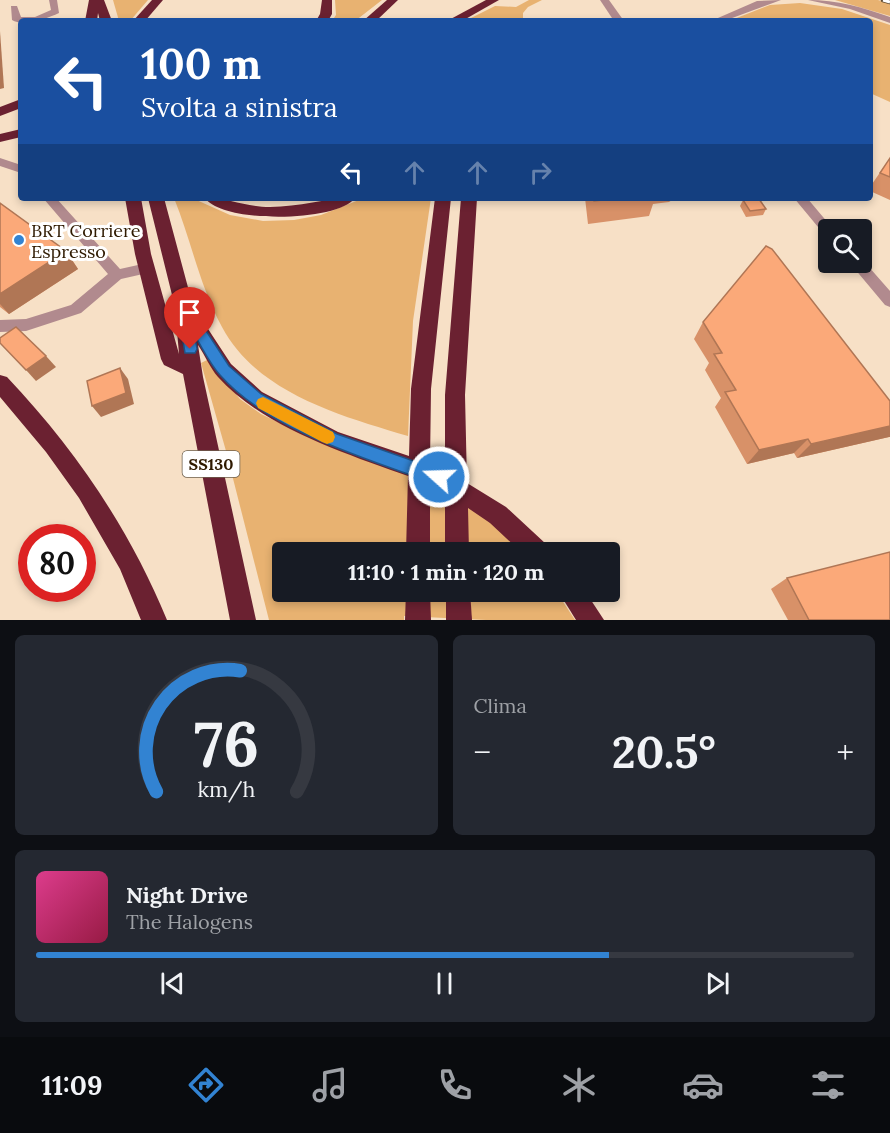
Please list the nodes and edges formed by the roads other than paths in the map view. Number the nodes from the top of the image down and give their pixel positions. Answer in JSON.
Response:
{"nodes":[{"id":1,"x":53,"y":0,"type":"edge"},
{"id":2,"x":94,"y":0,"type":"edge"},
{"id":3,"x":99,"y":0,"type":"edge"},
{"id":4,"x":158,"y":0,"type":"edge"},
{"id":5,"x":327,"y":0,"type":"edge"},
{"id":6,"x":393,"y":0,"type":"edge"},
{"id":7,"x":468,"y":0,"type":"edge"},
{"id":8,"x":484,"y":0,"type":"edge"},
{"id":9,"x":494,"y":0,"type":"edge"},
{"id":10,"x":604,"y":0,"type":"edge"},
{"id":11,"x":777,"y":0,"type":"edge"},
{"id":12,"x":812,"y":0,"type":"edge"},
{"id":13,"x":14,"y":8,"type":"dead end"},
{"id":14,"x":40,"y":18,"type":"edge"},
{"id":15,"x":91,"y":18,"type":"edge"},
{"id":16,"x":105,"y":18,"type":"edge"},
{"id":17,"x":142,"y":18,"type":"edge"},
{"id":18,"x":324,"y":18,"type":"edge"},
{"id":19,"x":372,"y":18,"type":"edge"},
{"id":20,"x":459,"y":18,"type":"edge"},
{"id":21,"x":466,"y":18,"type":"edge"},
{"id":22,"x":482,"y":18,"type":"edge"},
{"id":23,"x":617,"y":18,"type":"edge"},
{"id":24,"x":723,"y":18,"type":"edge"},
{"id":25,"x":18,"y":20,"type":"edge"},
{"id":26,"x":890,"y":20,"type":"edge"},
{"id":27,"x":18,"y":104,"type":"edge"},
{"id":28,"x":0,"y":112,"type":"edge"},
{"id":29,"x":18,"y":124,"type":"edge"},
{"id":30,"x":0,"y":128,"type":"edge"},
{"id":31,"x":18,"y":134,"type":"edge"},
{"id":32,"x":0,"y":138,"type":"edge"},
{"id":33,"x":0,"y":162,"type":"edge"},
{"id":34,"x":18,"y":168,"type":"edge"},
{"id":35,"x":52,"y":201,"type":"edge"},
{"id":36,"x":134,"y":201,"type":"edge"},
{"id":37,"x":157,"y":201,"type":"edge"},
{"id":38,"x":222,"y":201,"type":"edge"},
{"id":39,"x":335,"y":201,"type":"edge"},
{"id":40,"x":443,"y":201,"type":"edge"},
{"id":41,"x":469,"y":201,"type":"edge"},
{"id":42,"x":803,"y":201,"type":"edge"},
{"id":43,"x":818,"y":219,"type":"edge"},
{"id":44,"x":147,"y":268,"type":"junction"},
{"id":45,"x":866,"y":273,"type":"edge"},
{"id":46,"x":117,"y":275,"type":"junction"},
{"id":47,"x":890,"y":301,"type":"edge"},
{"id":48,"x":184,"y":307,"type":"junction"},
{"id":49,"x":0,"y":326,"type":"edge"},
{"id":50,"x":193,"y":370,"type":"junction"},
{"id":51,"x":0,"y":383,"type":"edge"},
{"id":52,"x":418,"y":542,"type":"edge"},
{"id":53,"x":457,"y":542,"type":"edge"},
{"id":54,"x":527,"y":542,"type":"edge"},
{"id":55,"x":578,"y":602,"type":"edge"},
{"id":56,"x":154,"y":620,"type":"edge"},
{"id":57,"x":243,"y":620,"type":"edge"},
{"id":58,"x":591,"y":620,"type":"edge"}],
"edges":[{"from":1,"to":14,"type":"street"},
{"from":2,"to":15,"type":"highway"},
{"from":3,"to":16,"type":"highway"},
{"from":4,"to":17,"type":"highway"},
{"from":5,"to":18,"type":"highway"},
{"from":6,"to":19,"type":"highway"},
{"from":7,"to":21,"type":"highway"},
{"from":8,"to":22,"type":"highway"},
{"from":9,"to":20,"type":"highway"},
{"from":10,"to":23,"type":"street"},
{"from":11,"to":24,"type":"street"},
{"from":12,"to":26,"type":"street"},
{"from":13,"to":25,"type":"street"},
{"from":27,"to":28,"type":"highway"},
{"from":29,"to":30,"type":"highway"},
{"from":31,"to":32,"type":"highway"},
{"from":33,"to":34,"type":"street"},
{"from":35,"to":46,"type":"street"},
{"from":36,"to":44,"type":"highway"},
{"from":37,"to":48,"type":"highway","number":"SS130"},
{"from":38,"to":39,"type":"highway"},
{"from":40,"to":52,"type":"highway"},
{"from":41,"to":53,"type":"highway"},
{"from":42,"to":43,"type":"street"},
{"from":44,"to":46,"type":"street"},
{"from":44,"to":50,"type":"highway"},
{"from":45,"to":47,"type":"street"},
{"from":46,"to":49,"type":"street"},
{"from":48,"to":50,"type":"highway","number":"SS130"},
{"from":48,"to":54,"type":"highway","number":"SS130"},
{"from":50,"to":57,"type":"highway","number":"SS130"},
{"from":51,"to":56,"type":"highway"},
{"from":55,"to":58,"type":"highway"}]}
